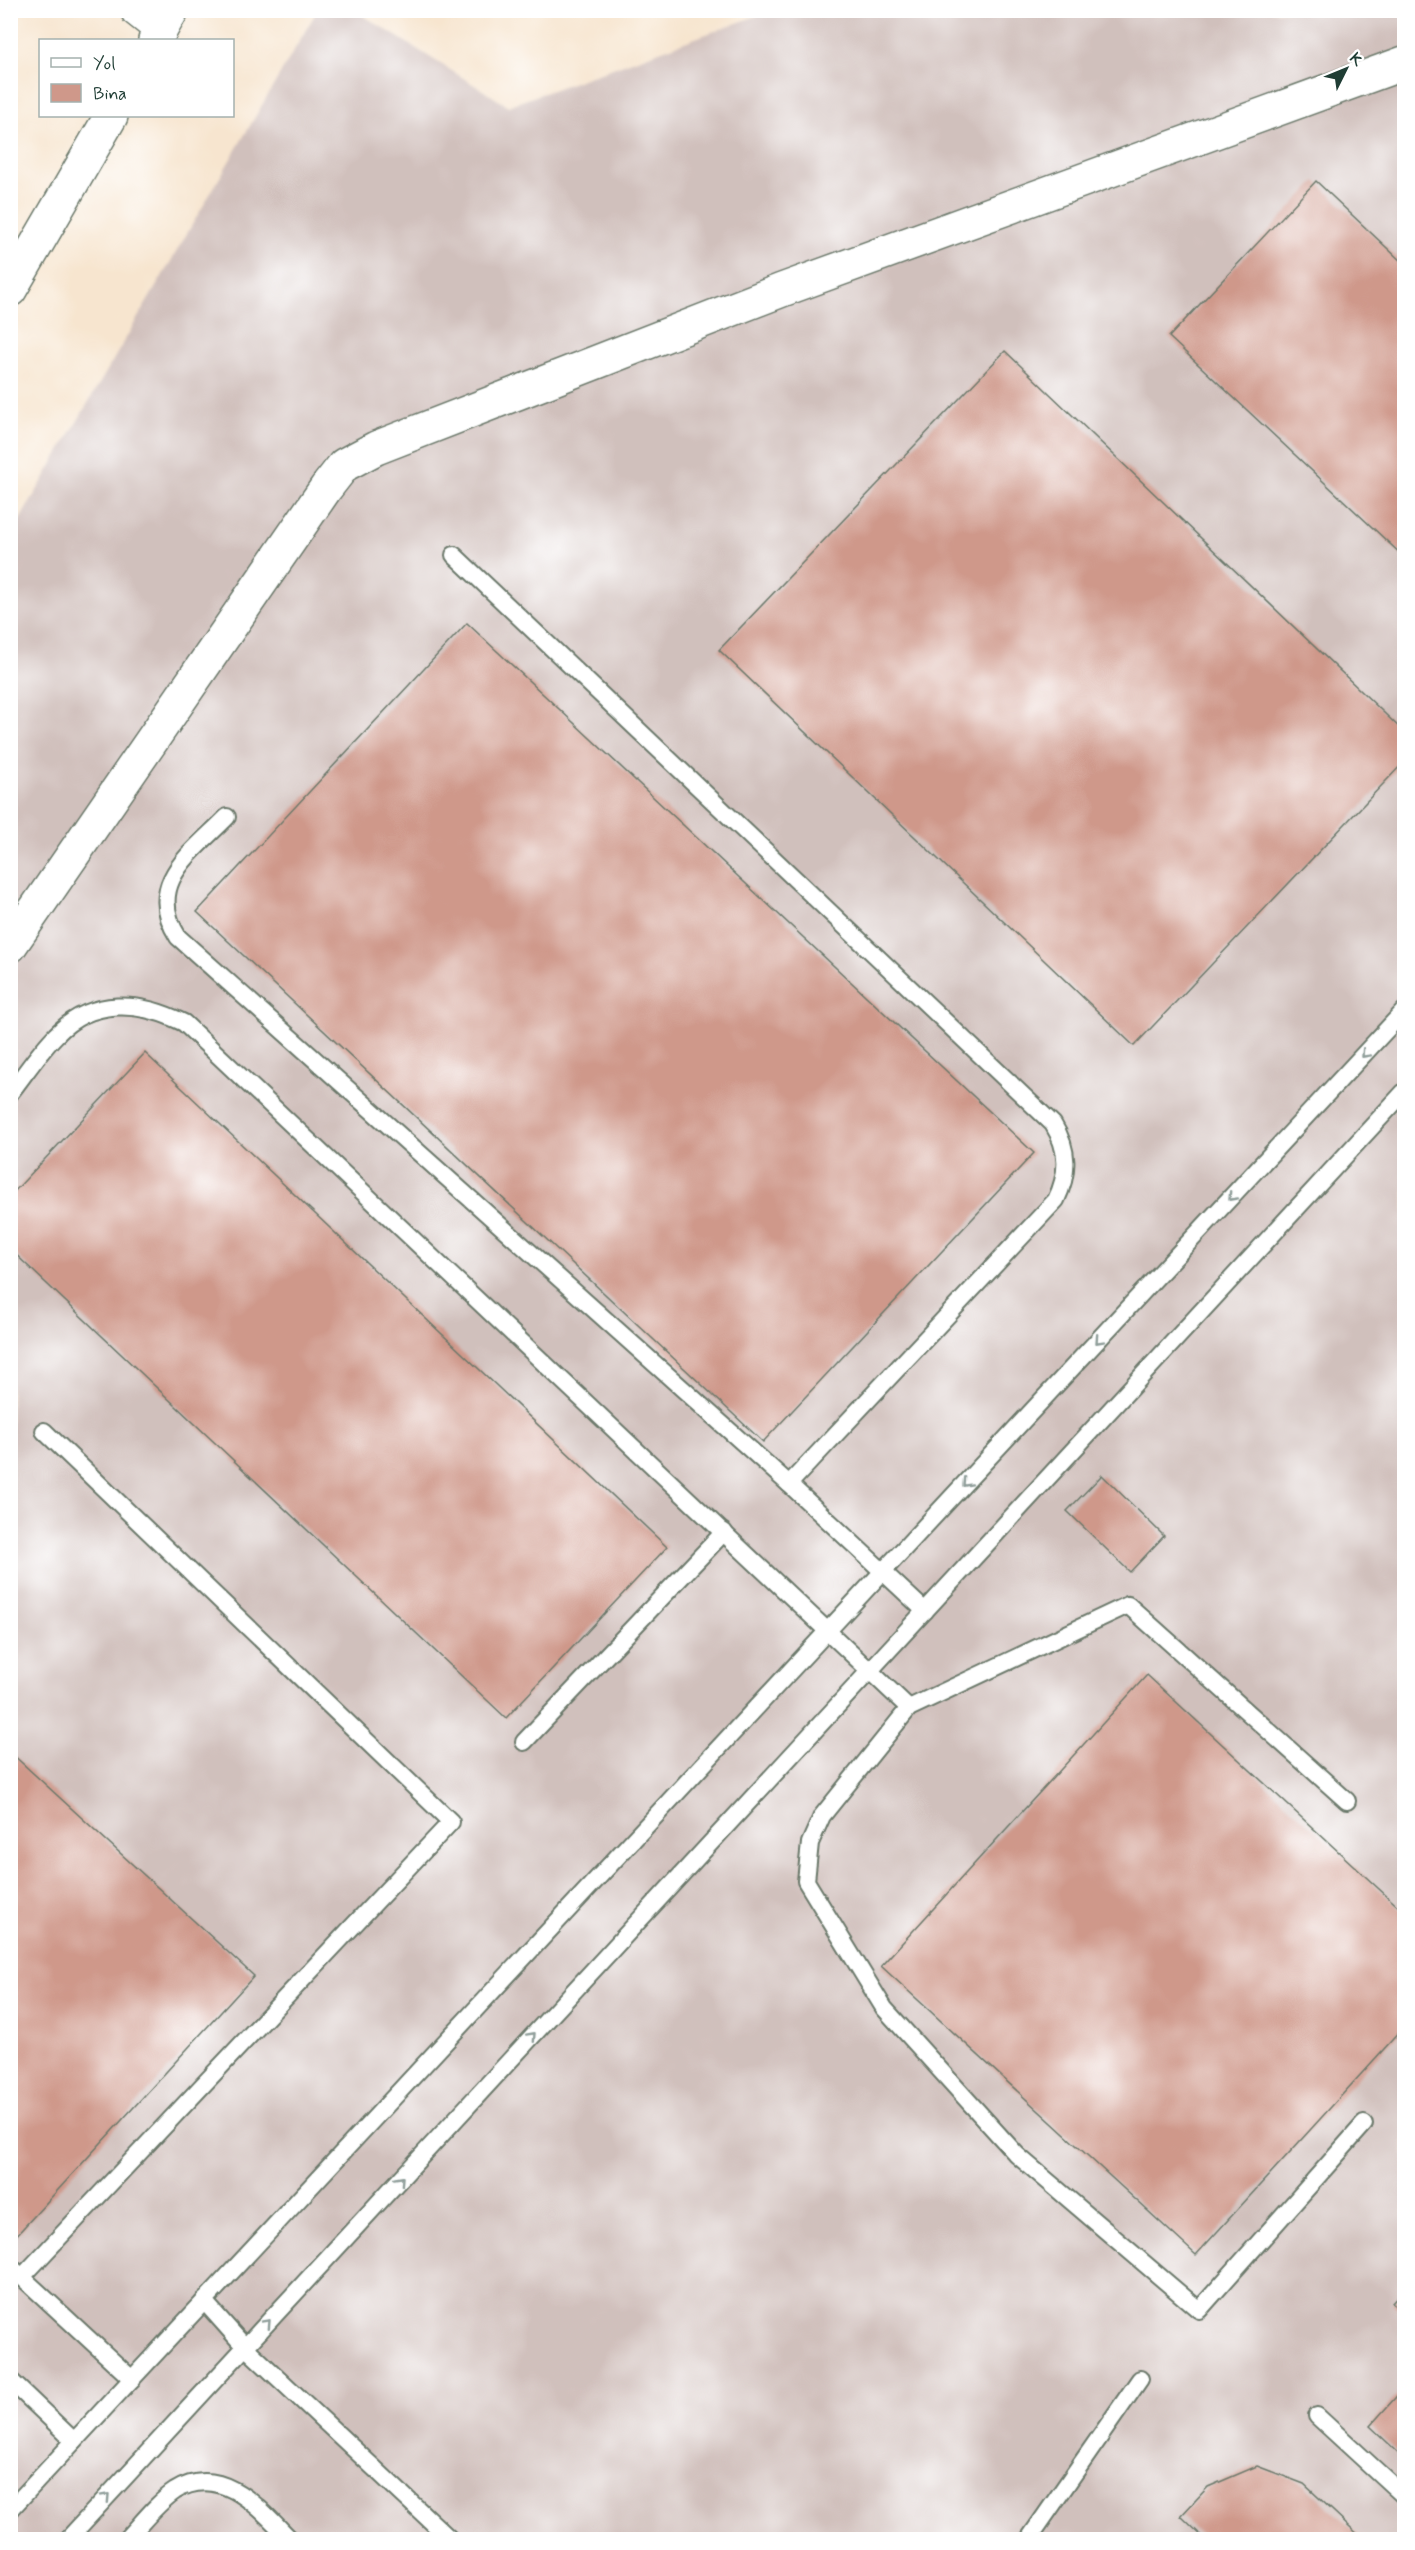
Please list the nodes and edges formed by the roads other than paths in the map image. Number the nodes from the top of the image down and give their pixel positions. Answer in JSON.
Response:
{"nodes":[{"id":1,"x":1404,"y":63,"type":"edge"},
{"id":2,"x":110,"y":117,"type":"edge"},
{"id":3,"x":10,"y":290,"type":"edge"},
{"id":4,"x":454,"y":555,"type":"dead end"},
{"id":5,"x":227,"y":817,"type":"dead end"},
{"id":6,"x":10,"y":946,"type":"edge"},
{"id":7,"x":1404,"y":1011,"type":"edge"},
{"id":8,"x":1404,"y":1092,"type":"edge"},
{"id":9,"x":10,"y":1094,"type":"edge"},
{"id":10,"x":44,"y":1431,"type":"dead end"},
{"id":11,"x":789,"y":1484,"type":"junction"},
{"id":12,"x":724,"y":1532,"type":"junction"},
{"id":13,"x":883,"y":1572,"type":"junction"},
{"id":14,"x":925,"y":1611,"type":"junction"},
{"id":15,"x":828,"y":1631,"type":"junction"},
{"id":16,"x":870,"y":1671,"type":"junction"},
{"id":17,"x":909,"y":1708,"type":"junction"},
{"id":18,"x":524,"y":1742,"type":"dead end"},
{"id":19,"x":1347,"y":1801,"type":"dead end"},
{"id":20,"x":1364,"y":2124,"type":"dead end"},
{"id":21,"x":16,"y":2272,"type":"edge"},
{"id":22,"x":204,"y":2301,"type":"junction"},
{"id":23,"x":245,"y":2347,"type":"junction"},
{"id":24,"x":132,"y":2379,"type":"junction"},
{"id":25,"x":1140,"y":2379,"type":"dead end"},
{"id":26,"x":10,"y":2380,"type":"edge"},
{"id":27,"x":1317,"y":2416,"type":"dead end"},
{"id":28,"x":74,"y":2441,"type":"junction"},
{"id":29,"x":1404,"y":2496,"type":"edge"},
{"id":30,"x":10,"y":2510,"type":"edge"},
{"id":31,"x":66,"y":2540,"type":"edge"},
{"id":32,"x":126,"y":2540,"type":"edge"},
{"id":33,"x":291,"y":2540,"type":"edge"},
{"id":34,"x":451,"y":2540,"type":"edge"},
{"id":35,"x":1028,"y":2540,"type":"edge"}],
"edges":[{"from":1,"to":6,"type":"street"},
{"from":2,"to":3,"type":"street"},
{"from":4,"to":11,"type":"lane"},
{"from":5,"to":11,"type":"lane"},
{"from":7,"to":13,"type":"lane","one_way":true},
{"from":8,"to":14,"type":"lane"},
{"from":9,"to":12,"type":"lane"},
{"from":10,"to":21,"type":"lane"},
{"from":11,"to":13,"type":"lane"},
{"from":12,"to":15,"type":"lane"},
{"from":12,"to":18,"type":"lane"},
{"from":13,"to":14,"type":"lane"},
{"from":13,"to":15,"type":"lane"},
{"from":14,"to":16,"type":"lane"},
{"from":15,"to":16,"type":"lane"},
{"from":15,"to":22,"type":"lane"},
{"from":16,"to":17,"type":"lane"},
{"from":23,"to":16,"type":"lane","one_way":true},
{"from":17,"to":19,"type":"lane"},
{"from":17,"to":20,"type":"lane"},
{"from":21,"to":24,"type":"lane"},
{"from":22,"to":23,"type":"lane"},
{"from":22,"to":24,"type":"lane"},
{"from":31,"to":23,"type":"lane","one_way":true},
{"from":23,"to":34,"type":"lane"},
{"from":24,"to":28,"type":"lane"},
{"from":25,"to":35,"type":"lane"},
{"from":26,"to":28,"type":"lane"},
{"from":27,"to":29,"type":"lane"},
{"from":28,"to":30,"type":"lane"},
{"from":32,"to":33,"type":"lane"}]}
